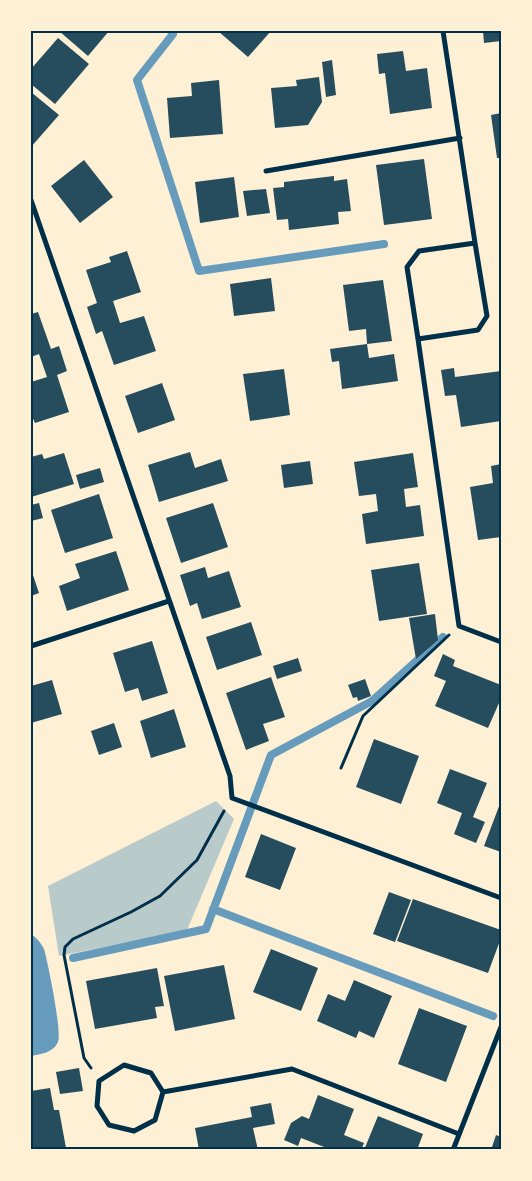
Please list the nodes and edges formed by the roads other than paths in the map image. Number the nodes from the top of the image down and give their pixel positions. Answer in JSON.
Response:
{"nodes":[{"id":1,"x":443,"y":31,"type":"edge"},
{"id":2,"x":460,"y":138,"type":"junction"},
{"id":3,"x":266,"y":171,"type":"dead end"},
{"id":4,"x":31,"y":200,"type":"edge"},
{"id":5,"x":475,"y":244,"type":"junction"},
{"id":6,"x":418,"y":339,"type":"junction"},
{"id":7,"x":170,"y":601,"type":"junction"},
{"id":8,"x":501,"y":642,"type":"edge"},
{"id":9,"x":31,"y":646,"type":"edge"},
{"id":10,"x":501,"y":898,"type":"edge"},
{"id":11,"x":501,"y":1027,"type":"edge"},
{"id":12,"x":162,"y":1092,"type":"junction"},
{"id":13,"x":459,"y":1134,"type":"junction"},
{"id":14,"x":452,"y":1150,"type":"edge"}],
"edges":[{"from":1,"to":2,"type":"street"},
{"from":2,"to":3,"type":"street"},
{"from":2,"to":5,"type":"street"},
{"from":4,"to":7,"type":"street"},
{"from":5,"to":6,"type":"street"},
{"from":5,"to":6,"type":"street"},
{"from":6,"to":8,"type":"street"},
{"from":7,"to":9,"type":"street"},
{"from":7,"to":10,"type":"street"},
{"from":11,"to":13,"type":"street"},
{"from":12,"to":12,"type":"street"},
{"from":12,"to":13,"type":"street"},
{"from":13,"to":14,"type":"street"}]}
